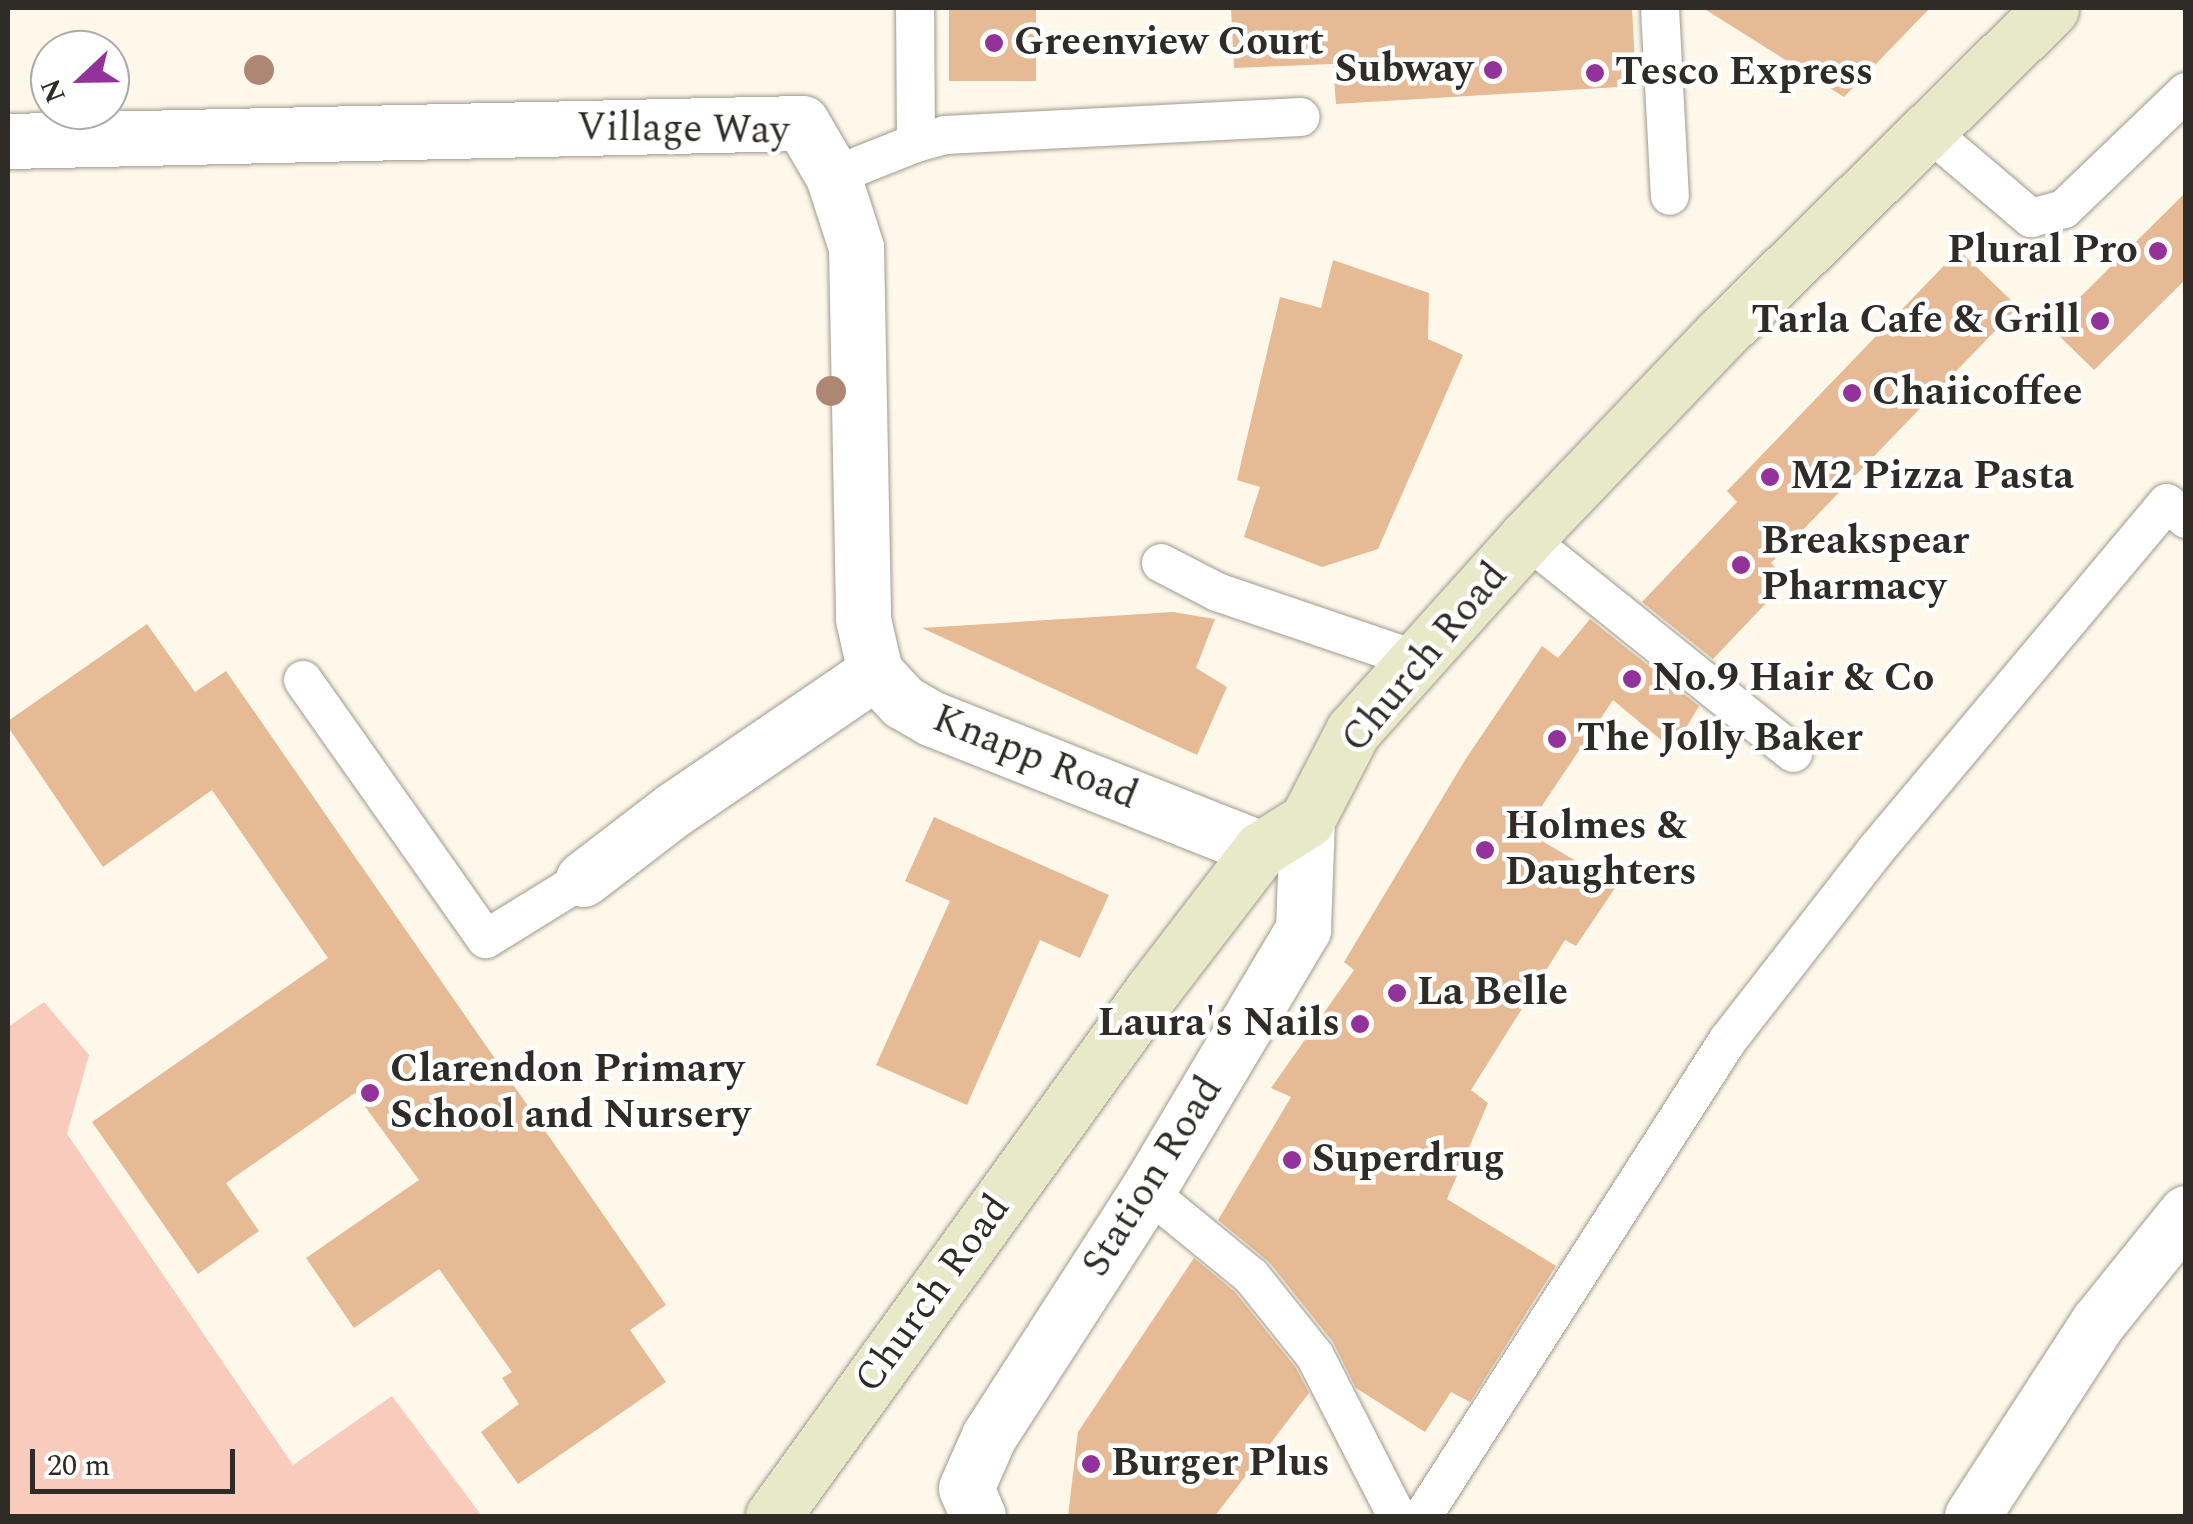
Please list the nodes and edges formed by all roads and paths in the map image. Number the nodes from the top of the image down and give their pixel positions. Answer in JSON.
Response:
{"nodes":[{"id":1,"x":915,"y":8,"type":"edge"},
{"id":2,"x":1660,"y":8,"type":"edge"},
{"id":3,"x":2051,"y":8,"type":"edge"},
{"id":4,"x":2186,"y":92,"type":"edge"},
{"id":5,"x":1301,"y":117,"type":"dead end"},
{"id":6,"x":1926,"y":129,"type":"junction"},
{"id":7,"x":8,"y":141,"type":"edge"},
{"id":8,"x":916,"y":143,"type":"junction"},
{"id":9,"x":833,"y":176,"type":"junction"},
{"id":10,"x":1670,"y":196,"type":"dead end"},
{"id":11,"x":2186,"y":519,"type":"edge"},
{"id":12,"x":1526,"y":538,"type":"junction"},
{"id":13,"x":1162,"y":563,"type":"dead end"},
{"id":14,"x":1417,"y":660,"type":"junction"},
{"id":15,"x":876,"y":672,"type":"junction"},
{"id":16,"x":303,"y":680,"type":"dead end"},
{"id":17,"x":1792,"y":752,"type":"dead end"},
{"id":18,"x":1308,"y":820,"type":"junction"},
{"id":19,"x":1261,"y":848,"type":"junction"},
{"id":20,"x":583,"y":879,"type":"joint"},
{"id":21,"x":1147,"y":1191,"type":"junction"},
{"id":22,"x":2186,"y":1213,"type":"edge"},
{"id":23,"x":963,"y":1507,"type":"edge"},
{"id":24,"x":773,"y":1516,"type":"edge"},
{"id":25,"x":1397,"y":1516,"type":"edge"},
{"id":26,"x":1423,"y":1516,"type":"edge"},
{"id":27,"x":1972,"y":1516,"type":"edge"}],
"edges":[{"from":1,"to":8,"type":"lane"},
{"from":2,"to":10,"type":"lane"},
{"from":3,"to":6,"type":"main road","name":"Church Road"},
{"from":4,"to":6,"type":"lane"},
{"from":5,"to":8,"type":"lane"},
{"from":6,"to":12,"type":"main road","name":"Church Road"},
{"from":7,"to":9,"type":"street","name":"Village Way"},
{"from":8,"to":9,"type":"lane"},
{"from":9,"to":15,"type":"street","name":"Village Way"},
{"from":11,"to":26,"type":"lane"},
{"from":12,"to":14,"type":"main road","name":"Church Road"},
{"from":12,"to":17,"type":"lane"},
{"from":13,"to":14,"type":"lane"},
{"from":14,"to":18,"type":"main road","name":"Church Road"},
{"from":15,"to":19,"type":"street","name":"Knapp Road"},
{"from":15,"to":20,"type":"street"},
{"from":16,"to":20,"type":"lane"},
{"from":18,"to":19,"type":"main road","name":"Church Road"},
{"from":18,"to":21,"type":"street","name":"Station Road"},
{"from":19,"to":24,"type":"main road","name":"Church Road"},
{"from":21,"to":23,"type":"street","name":"Station Road"},
{"from":21,"to":25,"type":"lane"},
{"from":22,"to":27,"type":"street"}]}
